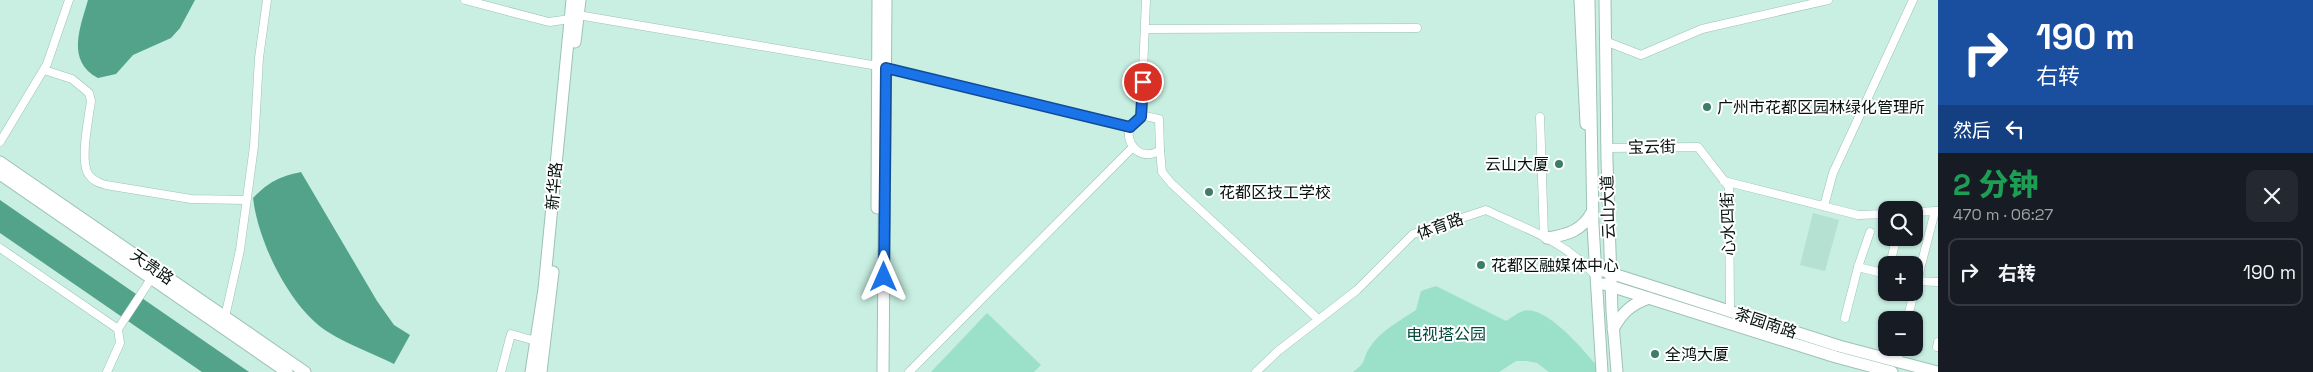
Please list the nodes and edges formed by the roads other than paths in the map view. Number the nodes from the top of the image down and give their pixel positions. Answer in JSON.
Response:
{"nodes":[{"id":1,"x":69,"y":0,"type":"edge"},
{"id":2,"x":267,"y":0,"type":"edge"},
{"id":3,"x":465,"y":0,"type":"edge"},
{"id":4,"x":572,"y":0,"type":"edge"},
{"id":5,"x":580,"y":0,"type":"edge"},
{"id":6,"x":878,"y":0,"type":"edge"},
{"id":7,"x":886,"y":0,"type":"edge"},
{"id":8,"x":1146,"y":0,"type":"edge"},
{"id":9,"x":1580,"y":0,"type":"edge"},
{"id":10,"x":1590,"y":0,"type":"edge"},
{"id":11,"x":1597,"y":0,"type":"edge"},
{"id":12,"x":1605,"y":0,"type":"edge"},
{"id":13,"x":1828,"y":0,"type":"edge"},
{"id":14,"x":1913,"y":0,"type":"edge"},
{"id":15,"x":574,"y":17,"type":"junction"},
{"id":16,"x":1417,"y":28,"type":"dead end"},
{"id":17,"x":1145,"y":29,"type":"junction"},
{"id":18,"x":1606,"y":41,"type":"junction"},
{"id":19,"x":882,"y":67,"type":"junction"},
{"id":20,"x":44,"y":70,"type":"junction"},
{"id":21,"x":1141,"y":117,"type":"junction"},
{"id":22,"x":1540,"y":117,"type":"dead end"},
{"id":23,"x":1130,"y":127,"type":"junction"},
{"id":24,"x":0,"y":142,"type":"edge"},
{"id":25,"x":1698,"y":147,"type":"joint"},
{"id":26,"x":1133,"y":148,"type":"junction"},
{"id":27,"x":1607,"y":148,"type":"junction"},
{"id":28,"x":1160,"y":150,"type":"junction"},
{"id":29,"x":1607,"y":161,"type":"junction"},
{"id":30,"x":0,"y":162,"type":"edge"},
{"id":31,"x":0,"y":174,"type":"edge"},
{"id":32,"x":1592,"y":178,"type":"junction"},
{"id":33,"x":1724,"y":181,"type":"junction"},
{"id":34,"x":246,"y":200,"type":"junction"},
{"id":35,"x":1824,"y":206,"type":"junction"},
{"id":36,"x":1593,"y":210,"type":"junction"},
{"id":37,"x":1937,"y":211,"type":"edge"},
{"id":38,"x":1923,"y":212,"type":"edge"},
{"id":39,"x":1878,"y":214,"type":"edge"},
{"id":40,"x":1870,"y":232,"type":"dead end"},
{"id":41,"x":1545,"y":237,"type":"junction"},
{"id":42,"x":0,"y":248,"type":"edge"},
{"id":43,"x":1923,"y":256,"type":"edge"},
{"id":44,"x":1858,"y":267,"type":"junction"},
{"id":45,"x":1878,"y":272,"type":"edge"},
{"id":46,"x":1611,"y":273,"type":"junction"},
{"id":47,"x":1595,"y":274,"type":"junction"},
{"id":48,"x":151,"y":279,"type":"junction"},
{"id":49,"x":1923,"y":281,"type":"edge"},
{"id":50,"x":1938,"y":282,"type":"edge"},
{"id":51,"x":1611,"y":286,"type":"junction"},
{"id":52,"x":1649,"y":298,"type":"junction"},
{"id":53,"x":1730,"y":312,"type":"junction"},
{"id":54,"x":226,"y":317,"type":"junction"},
{"id":55,"x":1845,"y":318,"type":"dead end"},
{"id":56,"x":1318,"y":320,"type":"junction"},
{"id":57,"x":120,"y":325,"type":"junction"},
{"id":58,"x":1613,"y":329,"type":"junction"},
{"id":59,"x":541,"y":343,"type":"junction"},
{"id":60,"x":1894,"y":367,"type":"edge"},
{"id":61,"x":107,"y":372,"type":"edge"},
{"id":62,"x":287,"y":372,"type":"edge"},
{"id":63,"x":305,"y":372,"type":"edge"},
{"id":64,"x":501,"y":372,"type":"edge"},
{"id":65,"x":531,"y":372,"type":"edge"},
{"id":66,"x":541,"y":372,"type":"edge"},
{"id":67,"x":876,"y":372,"type":"edge"},
{"id":68,"x":883,"y":372,"type":"edge"},
{"id":69,"x":909,"y":372,"type":"edge"},
{"id":70,"x":1256,"y":372,"type":"edge"},
{"id":71,"x":1602,"y":372,"type":"edge"},
{"id":72,"x":1617,"y":372,"type":"edge"},
{"id":73,"x":1937,"y":372,"type":"edge"}],
"edges":[{"from":1,"to":20,"type":"street"},
{"from":2,"to":34,"type":"street"},
{"from":3,"to":15,"type":"street"},
{"from":4,"to":15,"type":"street","name":"新华路"},
{"from":5,"to":15,"type":"street","name":"新华路"},
{"from":6,"to":19,"type":"street"},
{"from":7,"to":19,"type":"street"},
{"from":8,"to":17,"type":"street"},
{"from":9,"to":32,"type":"street","name":"云山大道"},
{"from":10,"to":32,"type":"street","name":"云山大道"},
{"from":11,"to":29,"type":"street","name":"云山大道"},
{"from":12,"to":18,"type":"street","name":"云山大道"},
{"from":13,"to":18,"type":"street"},
{"from":14,"to":35,"type":"street"},
{"from":15,"to":19,"type":"street"},
{"from":15,"to":59,"type":"street","name":"新华路"},
{"from":16,"to":17,"type":"street"},
{"from":17,"to":21,"type":"street"},
{"from":18,"to":27,"type":"street","name":"云山大道"},
{"from":19,"to":23,"type":"street"},
{"from":19,"to":67,"type":"street"},
{"from":19,"to":68,"type":"street"},
{"from":20,"to":24,"type":"street"},
{"from":20,"to":34,"type":"street"},
{"from":21,"to":23,"type":"street"},
{"from":21,"to":28,"type":"street"},
{"from":22,"to":41,"type":"street"},
{"from":23,"to":26,"type":"street"},
{"from":25,"to":27,"type":"street","name":"宝云街"},
{"from":25,"to":33,"type":"street","name":"心水四街"},
{"from":26,"to":28,"type":"street"},
{"from":26,"to":69,"type":"street"},
{"from":27,"to":29,"type":"street","name":"云山大道"},
{"from":28,"to":56,"type":"street"},
{"from":29,"to":46,"type":"street","name":"云山大道"},
{"from":30,"to":54,"type":"street","name":"天贵路"},
{"from":31,"to":48,"type":"street","name":"天贵路"},
{"from":32,"to":36,"type":"street","name":"云山大道"},
{"from":33,"to":35,"type":"street"},
{"from":33,"to":53,"type":"street","name":"心水四街"},
{"from":34,"to":54,"type":"street"},
{"from":35,"to":39,"type":"street"},
{"from":36,"to":41,"type":"street"},
{"from":36,"to":47,"type":"street","name":"云山大道"},
{"from":37,"to":38,"type":"street"},
{"from":37,"to":43,"type":"street"},
{"from":40,"to":44,"type":"street"},
{"from":41,"to":47,"type":"street","name":"体育路"},
{"from":41,"to":56,"type":"street","name":"体育路"},
{"from":42,"to":57,"type":"street"},
{"from":44,"to":45,"type":"street"},
{"from":44,"to":55,"type":"street"},
{"from":46,"to":47,"type":"street","name":"茶园南路"},
{"from":46,"to":51,"type":"street","name":"云山大道"},
{"from":46,"to":53,"type":"street","name":"茶园南路"},
{"from":47,"to":51,"type":"street","name":"茶园南路"},
{"from":47,"to":71,"type":"street","name":"云山大道"},
{"from":48,"to":57,"type":"street"},
{"from":48,"to":62,"type":"street","name":"天贵路"},
{"from":49,"to":50,"type":"street"},
{"from":51,"to":52,"type":"street","name":"茶园南路"},
{"from":51,"to":58,"type":"street","name":"云山大道"},
{"from":52,"to":58,"type":"street"},
{"from":52,"to":60,"type":"street","name":"茶园南路"},
{"from":53,"to":60,"type":"street","name":"茶园南路"},
{"from":54,"to":63,"type":"street","name":"天贵路"},
{"from":56,"to":70,"type":"street","name":"体育路"},
{"from":57,"to":61,"type":"street"},
{"from":58,"to":72,"type":"street","name":"云山大道"},
{"from":59,"to":64,"type":"street"},
{"from":59,"to":65,"type":"street","name":"新华路"},
{"from":59,"to":66,"type":"street","name":"新华路"},
{"from":60,"to":73,"type":"street","name":"茶园南路"}]}
